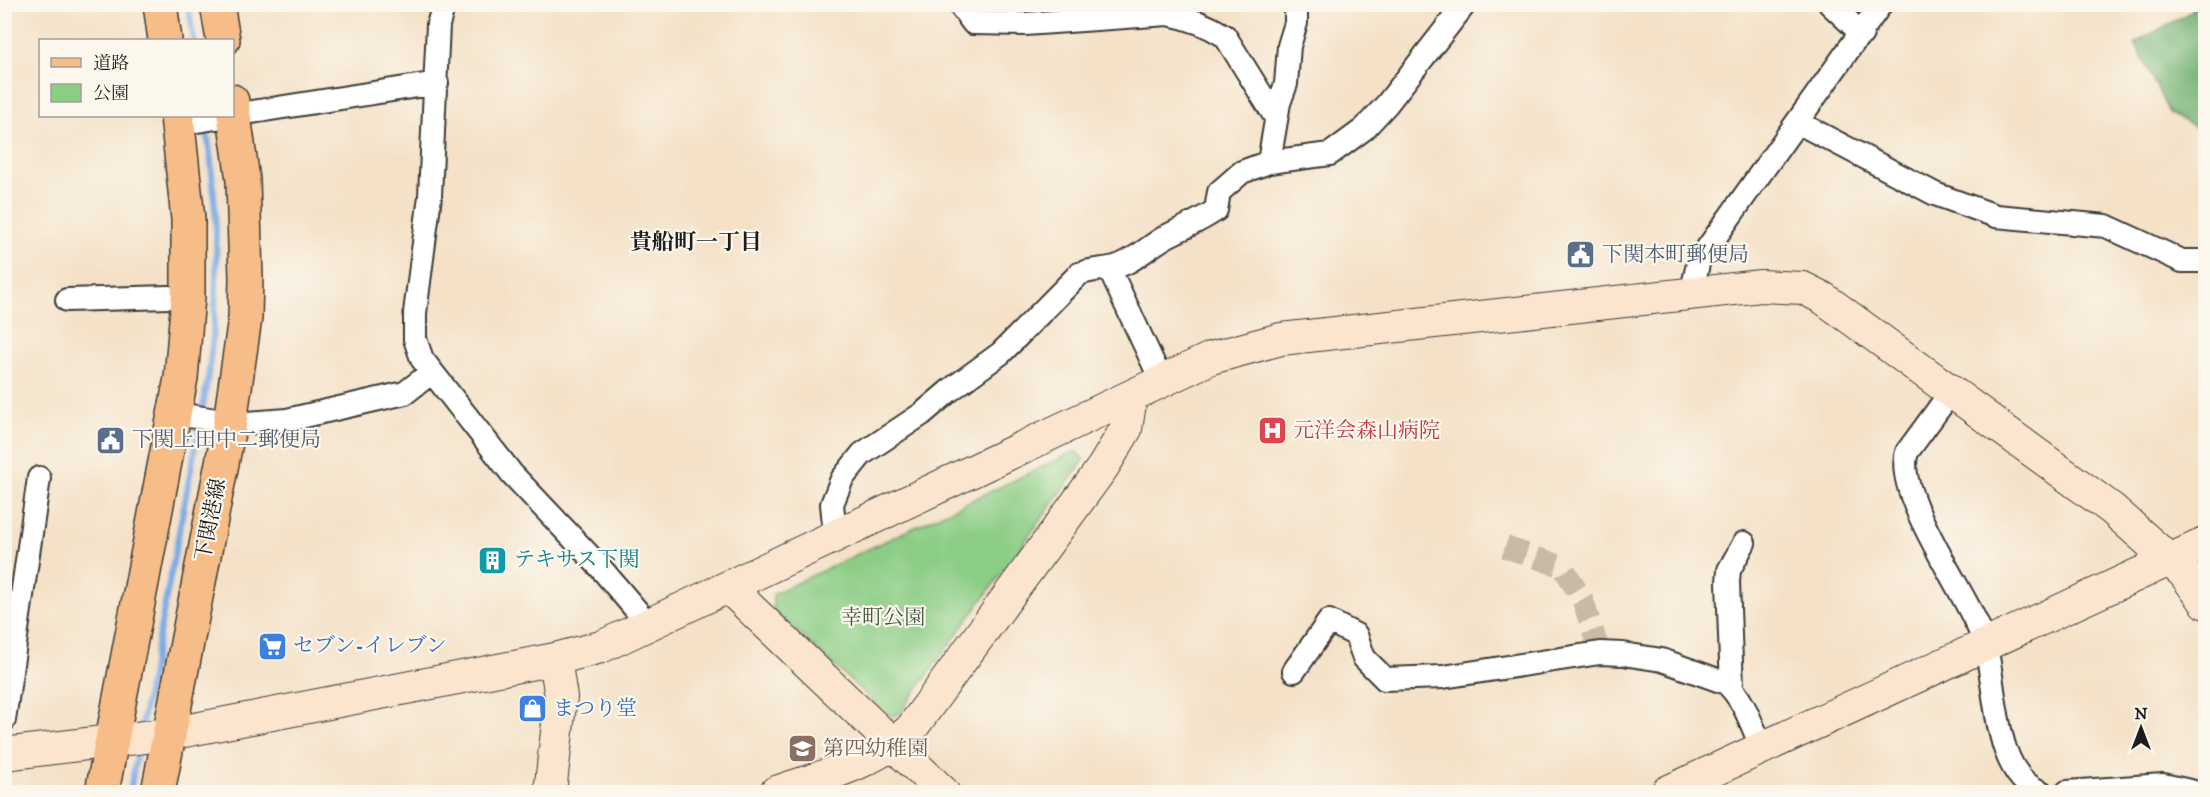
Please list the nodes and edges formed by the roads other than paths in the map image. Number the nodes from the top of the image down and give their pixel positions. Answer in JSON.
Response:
{"nodes":[{"id":1,"x":160,"y":4,"type":"edge"},
{"id":2,"x":217,"y":4,"type":"edge"},
{"id":3,"x":444,"y":4,"type":"edge"},
{"id":4,"x":959,"y":4,"type":"edge"},
{"id":5,"x":1296,"y":4,"type":"edge"},
{"id":6,"x":1465,"y":4,"type":"edge"},
{"id":7,"x":1830,"y":4,"type":"edge"},
{"id":8,"x":1881,"y":4,"type":"edge"},
{"id":9,"x":1862,"y":34,"type":"junction"},
{"id":10,"x":165,"y":39,"type":"edge"},
{"id":11,"x":223,"y":39,"type":"edge"},
{"id":12,"x":437,"y":83,"type":"junction"},
{"id":13,"x":234,"y":113,"type":"edge"},
{"id":14,"x":208,"y":117,"type":"edge"},
{"id":15,"x":234,"y":117,"type":"edge"},
{"id":16,"x":1276,"y":118,"type":"junction"},
{"id":17,"x":182,"y":121,"type":"edge"},
{"id":18,"x":1797,"y":122,"type":"junction"},
{"id":19,"x":1269,"y":162,"type":"junction"},
{"id":20,"x":2205,"y":261,"type":"edge"},
{"id":21,"x":1115,"y":267,"type":"junction"},
{"id":22,"x":1691,"y":294,"type":"junction"},
{"id":23,"x":170,"y":297,"type":"dead end"},
{"id":24,"x":67,"y":300,"type":"dead end"},
{"id":25,"x":432,"y":372,"type":"junction"},
{"id":26,"x":1162,"y":382,"type":"junction"},
{"id":27,"x":1951,"y":392,"type":"junction"},
{"id":28,"x":1131,"y":397,"type":"junction"},
{"id":29,"x":182,"y":415,"type":"junction"},
{"id":30,"x":230,"y":422,"type":"junction"},
{"id":31,"x":39,"y":478,"type":"dead end"},
{"id":32,"x":835,"y":535,"type":"junction"},
{"id":33,"x":1744,"y":543,"type":"dead end"},
{"id":34,"x":2205,"y":543,"type":"edge"},
{"id":35,"x":2170,"y":559,"type":"junction"},
{"id":36,"x":728,"y":587,"type":"junction"},
{"id":37,"x":2205,"y":603,"type":"edge"},
{"id":38,"x":648,"y":624,"type":"junction"},
{"id":39,"x":10,"y":644,"type":"edge"},
{"id":40,"x":1985,"y":644,"type":"junction"},
{"id":41,"x":555,"y":659,"type":"junction"},
{"id":42,"x":1294,"y":671,"type":"dead end"},
{"id":43,"x":1732,"y":688,"type":"junction"},
{"id":44,"x":4,"y":720,"type":"edge"},
{"id":45,"x":140,"y":737,"type":"junction"},
{"id":46,"x":893,"y":746,"type":"junction"},
{"id":47,"x":1762,"y":748,"type":"junction"},
{"id":48,"x":4,"y":754,"type":"edge"},
{"id":49,"x":102,"y":792,"type":"edge"},
{"id":50,"x":158,"y":792,"type":"edge"},
{"id":51,"x":550,"y":792,"type":"edge"},
{"id":52,"x":776,"y":792,"type":"edge"},
{"id":53,"x":943,"y":792,"type":"edge"},
{"id":54,"x":1667,"y":792,"type":"edge"},
{"id":55,"x":2041,"y":792,"type":"edge"},
{"id":56,"x":2067,"y":792,"type":"edge"},
{"id":57,"x":2194,"y":792,"type":"edge"}],
"edges":[{"from":1,"to":10,"type":"main road"},
{"from":2,"to":11,"type":"main road"},
{"from":3,"to":12,"type":"street"},
{"from":4,"to":16,"type":"street"},
{"from":5,"to":16,"type":"street"},
{"from":6,"to":19,"type":"street"},
{"from":7,"to":9,"type":"street"},
{"from":8,"to":9,"type":"street"},
{"from":9,"to":18,"type":"street"},
{"from":12,"to":13,"type":"street"},
{"from":12,"to":25,"type":"street"},
{"from":14,"to":17,"type":"street"},
{"from":15,"to":30,"type":"main road","name":"下関港線"},
{"from":16,"to":19,"type":"street"},
{"from":17,"to":29,"type":"main road","name":"下関港線"},
{"from":18,"to":20,"type":"street"},
{"from":18,"to":22,"type":"street"},
{"from":19,"to":21,"type":"street"},
{"from":21,"to":26,"type":"street"},
{"from":21,"to":32,"type":"street"},
{"from":22,"to":26,"type":"street"},
{"from":22,"to":27,"type":"street"},
{"from":23,"to":24,"type":"street"},
{"from":25,"to":30,"type":"street"},
{"from":25,"to":38,"type":"street"},
{"from":26,"to":28,"type":"street"},
{"from":27,"to":35,"type":"street"},
{"from":27,"to":40,"type":"street"},
{"from":28,"to":32,"type":"street"},
{"from":28,"to":46,"type":"street"},
{"from":29,"to":30,"type":"street"},
{"from":29,"to":45,"type":"main road","name":"下関港線"},
{"from":30,"to":45,"type":"main road","name":"下関港線"},
{"from":31,"to":39,"type":"street"},
{"from":32,"to":36,"type":"street"},
{"from":33,"to":43,"type":"street"},
{"from":34,"to":35,"type":"street"},
{"from":35,"to":37,"type":"street"},
{"from":35,"to":40,"type":"street"},
{"from":36,"to":38,"type":"street"},
{"from":36,"to":46,"type":"street"},
{"from":38,"to":41,"type":"street"},
{"from":39,"to":44,"type":"street"},
{"from":40,"to":47,"type":"street"},
{"from":40,"to":55,"type":"street"},
{"from":41,"to":45,"type":"street"},
{"from":41,"to":51,"type":"street"},
{"from":42,"to":43,"type":"street"},
{"from":43,"to":47,"type":"street"},
{"from":45,"to":48,"type":"street"},
{"from":45,"to":49,"type":"main road","name":"下関港線"},
{"from":45,"to":50,"type":"main road","name":"下関港線"},
{"from":46,"to":52,"type":"street"},
{"from":46,"to":53,"type":"street"},
{"from":47,"to":54,"type":"street"},
{"from":56,"to":57,"type":"street"}]}
